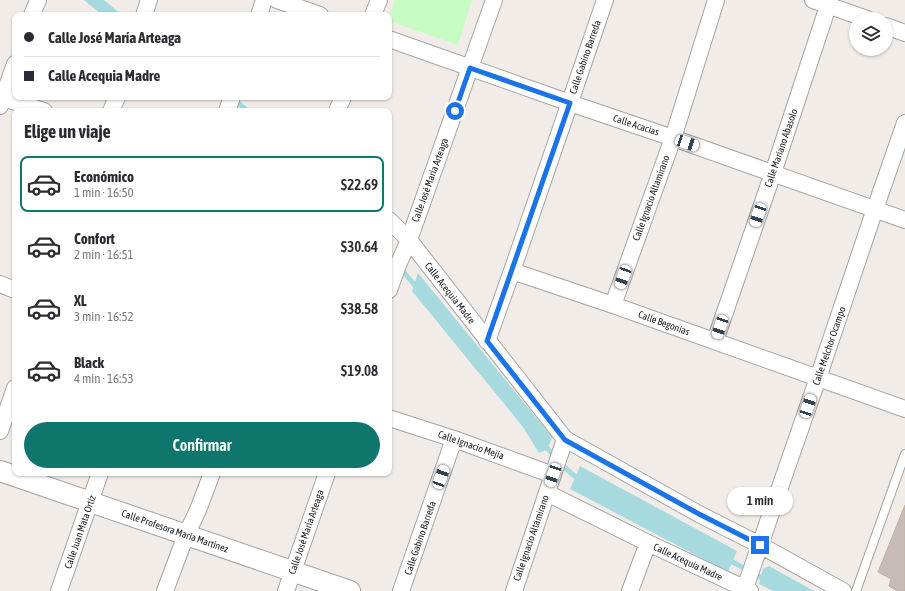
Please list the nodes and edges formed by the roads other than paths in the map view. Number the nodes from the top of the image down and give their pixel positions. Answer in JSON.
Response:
{"nodes":[{"id":1,"x":38,"y":0,"type":"edge"},
{"id":2,"x":149,"y":0,"type":"edge"},
{"id":3,"x":264,"y":0,"type":"edge"},
{"id":4,"x":277,"y":0,"type":"edge"},
{"id":5,"x":379,"y":0,"type":"edge"},
{"id":6,"x":494,"y":0,"type":"edge"},
{"id":7,"x":605,"y":0,"type":"edge"},
{"id":8,"x":716,"y":0,"type":"edge"},
{"id":9,"x":813,"y":0,"type":"edge"},
{"id":10,"x":829,"y":3,"type":"edge"},
{"id":11,"x":33,"y":12,"type":"edge"},
{"id":12,"x":145,"y":12,"type":"edge"},
{"id":13,"x":261,"y":12,"type":"edge"},
{"id":14,"x":311,"y":12,"type":"edge"},
{"id":15,"x":374,"y":12,"type":"edge"},
{"id":16,"x":850,"y":12,"type":"edge"},
{"id":17,"x":893,"y":29,"type":"edge"},
{"id":18,"x":905,"y":33,"type":"edge"},
{"id":19,"x":392,"y":40,"type":"edge"},
{"id":20,"x":470,"y":68,"type":"junction"},
{"id":21,"x":12,"y":72,"type":"edge"},
{"id":22,"x":1,"y":100,"type":"edge"},
{"id":23,"x":570,"y":103,"type":"junction"},
{"id":24,"x":32,"y":108,"type":"edge"},
{"id":25,"x":905,"y":123,"type":"edge"},
{"id":26,"x":673,"y":138,"type":"junction"},
{"id":27,"x":773,"y":173,"type":"junction"},
{"id":28,"x":875,"y":209,"type":"junction"},
{"id":29,"x":905,"y":220,"type":"edge"},
{"id":30,"x":392,"y":223,"type":"edge"},
{"id":31,"x":409,"y":240,"type":"junction"},
{"id":32,"x":512,"y":271,"type":"junction"},
{"id":33,"x":392,"y":282,"type":"edge"},
{"id":34,"x":0,"y":284,"type":"edge"},
{"id":35,"x":12,"y":289,"type":"edge"},
{"id":36,"x":613,"y":305,"type":"junction"},
{"id":37,"x":487,"y":341,"type":"junction"},
{"id":38,"x":715,"y":341,"type":"junction"},
{"id":39,"x":818,"y":378,"type":"junction"},
{"id":40,"x":12,"y":397,"type":"edge"},
{"id":41,"x":905,"y":410,"type":"edge"},
{"id":42,"x":392,"y":419,"type":"edge"},
{"id":43,"x":0,"y":431,"type":"edge"},
{"id":44,"x":454,"y":439,"type":"junction"},
{"id":45,"x":563,"y":444,"type":"junction"},
{"id":46,"x":905,"y":454,"type":"edge"},
{"id":47,"x":0,"y":471,"type":"edge"},
{"id":48,"x":554,"y":471,"type":"junction"},
{"id":49,"x":12,"y":475,"type":"edge"},
{"id":50,"x":15,"y":476,"type":"edge"},
{"id":51,"x":99,"y":476,"type":"edge"},
{"id":52,"x":211,"y":476,"type":"edge"},
{"id":53,"x":326,"y":476,"type":"edge"},
{"id":54,"x":547,"y":493,"type":"junction"},
{"id":55,"x":90,"y":501,"type":"junction"},
{"id":56,"x":186,"y":535,"type":"junction"},
{"id":57,"x":648,"y":543,"type":"junction"},
{"id":58,"x":758,"y":550,"type":"junction"},
{"id":59,"x":292,"y":571,"type":"junction"},
{"id":60,"x":324,"y":586,"type":"edge"},
{"id":61,"x":747,"y":588,"type":"edge"},
{"id":62,"x":59,"y":591,"type":"edge"},
{"id":63,"x":166,"y":591,"type":"edge"},
{"id":64,"x":286,"y":591,"type":"edge"},
{"id":65,"x":350,"y":591,"type":"edge"},
{"id":66,"x":401,"y":591,"type":"edge"},
{"id":67,"x":514,"y":591,"type":"edge"},
{"id":68,"x":630,"y":591,"type":"edge"},
{"id":69,"x":843,"y":591,"type":"edge"},
{"id":70,"x":856,"y":591,"type":"edge"}],
"edges":[{"from":1,"to":11,"type":"street"},
{"from":2,"to":12,"type":"street"},
{"from":3,"to":13,"type":"street"},
{"from":4,"to":14,"type":"street"},
{"from":5,"to":15,"type":"street"},
{"from":6,"to":20,"type":"street","name":"Calle José María Arteaga"},
{"from":7,"to":23,"type":"street","name":"Calle Gabino Barreda"},
{"from":8,"to":26,"type":"street","name":"Calle Ignacio Altamirano"},
{"from":9,"to":10,"type":"street"},
{"from":10,"to":16,"type":"street"},
{"from":10,"to":27,"type":"street","name":"Calle Mariano Abasolo"},
{"from":17,"to":18,"type":"street"},
{"from":19,"to":20,"type":"street","name":"Calle Acacias"},
{"from":20,"to":23,"type":"street","name":"Calle Acacias"},
{"from":20,"to":31,"type":"street","name":"Calle José María Arteaga"},
{"from":21,"to":22,"type":"street"},
{"from":22,"to":24,"type":"street"},
{"from":23,"to":26,"type":"street","name":"Calle Acacias"},
{"from":23,"to":32,"type":"street","name":"Calle Gabino Barreda"},
{"from":25,"to":28,"type":"street","name":"Calle Melchor Ocampo"},
{"from":26,"to":27,"type":"street","name":"Calle Acacias"},
{"from":26,"to":36,"type":"street","name":"Calle Ignacio Altamirano"},
{"from":27,"to":28,"type":"street","name":"Calle Acacias"},
{"from":27,"to":38,"type":"street","name":"Calle Mariano Abasolo"},
{"from":28,"to":29,"type":"street","name":"Calle Acacias"},
{"from":28,"to":39,"type":"street","name":"Calle Melchor Ocampo"},
{"from":30,"to":31,"type":"street","name":"Calle Acequia Madre"},
{"from":31,"to":33,"type":"street","name":"Calle José María Arteaga"},
{"from":31,"to":37,"type":"street","name":"Calle Acequia Madre"},
{"from":32,"to":36,"type":"street","name":"Calle Begonias"},
{"from":32,"to":37,"type":"street","name":"Calle Gabino Barreda"},
{"from":34,"to":35,"type":"street"},
{"from":36,"to":38,"type":"street","name":"Calle Begonias"},
{"from":37,"to":45,"type":"street","name":"Calle Acequia Madre"},
{"from":38,"to":39,"type":"street","name":"Calle Begonias"},
{"from":39,"to":41,"type":"street","name":"Calle Begonias"},
{"from":39,"to":58,"type":"street","name":"Calle Melchor Ocampo"},
{"from":40,"to":43,"type":"street"},
{"from":42,"to":44,"type":"street","name":"Calle Ignacio Mejía"},
{"from":44,"to":48,"type":"street","name":"Calle Ignacio Mejía"},
{"from":44,"to":66,"type":"street","name":"Calle Gabino Barreda"},
{"from":45,"to":48,"type":"street","name":"Calle Ignacio Altamirano"},
{"from":45,"to":58,"type":"street","name":"Calle Acequia Madre"},
{"from":46,"to":70,"type":"lane"},
{"from":47,"to":49,"type":"street","name":"Calle Profesora María Martínez"},
{"from":48,"to":54,"type":"street","name":"Calle Ignacio Altamirano"},
{"from":50,"to":55,"type":"street","name":"Calle Profesora María Martínez"},
{"from":51,"to":55,"type":"street","name":"Calle Juan Mata Ortíz"},
{"from":52,"to":56,"type":"street"},
{"from":53,"to":59,"type":"street","name":"Calle José María Arteaga"},
{"from":54,"to":57,"type":"street","name":"Calle Acequia Madre"},
{"from":54,"to":67,"type":"street","name":"Calle Ignacio Altamirano"},
{"from":55,"to":56,"type":"street","name":"Calle Profesora María Martínez"},
{"from":55,"to":62,"type":"street","name":"Calle Juan Mata Ortíz"},
{"from":56,"to":59,"type":"street","name":"Calle Profesora María Martínez"},
{"from":56,"to":63,"type":"street"},
{"from":57,"to":61,"type":"street","name":"Calle Acequia Madre"},
{"from":57,"to":68,"type":"street"},
{"from":58,"to":61,"type":"street","name":"Calle Melchor Ocampo"},
{"from":58,"to":69,"type":"street","name":"Calle Acequia Madre"},
{"from":59,"to":60,"type":"street","name":"Calle Profesora María Martínez"},
{"from":59,"to":64,"type":"street","name":"Calle José María Arteaga"},
{"from":60,"to":65,"type":"street","name":"Calle Profesora María Martínez"}]}
